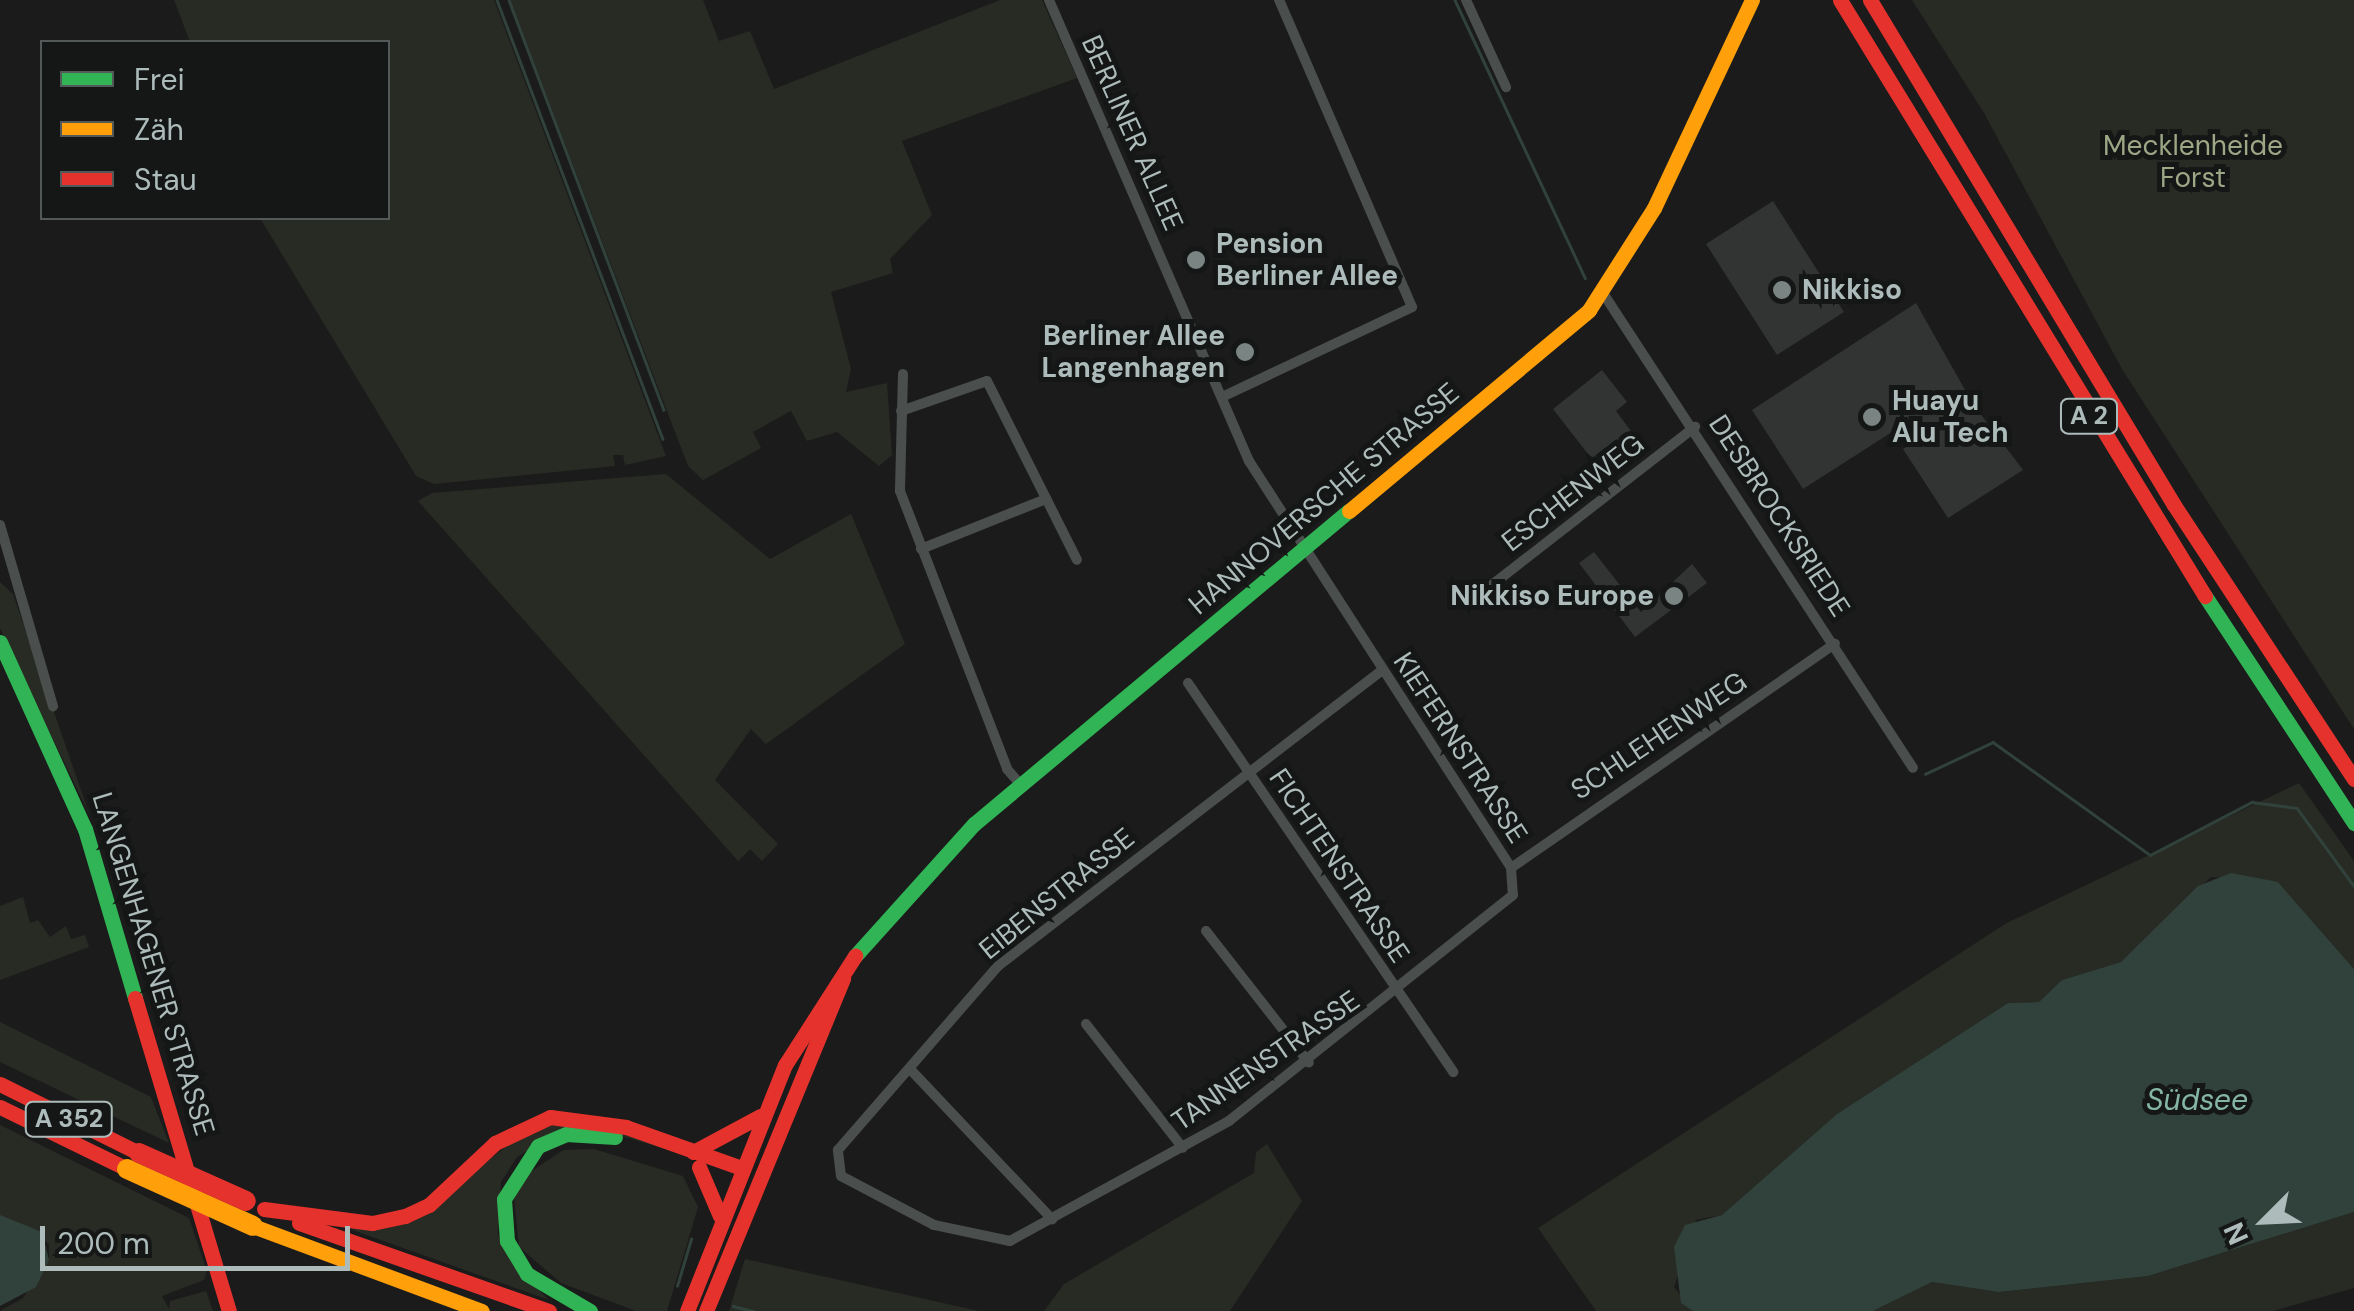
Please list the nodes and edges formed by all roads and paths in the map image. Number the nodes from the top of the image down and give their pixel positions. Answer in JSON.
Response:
{"nodes":[{"id":1,"x":1049,"y":0,"type":"edge"},
{"id":2,"x":1279,"y":0,"type":"edge"},
{"id":3,"x":1466,"y":0,"type":"edge"},
{"id":4,"x":1752,"y":0,"type":"edge"},
{"id":5,"x":1840,"y":0,"type":"edge"},
{"id":6,"x":1870,"y":0,"type":"edge"},
{"id":7,"x":1506,"y":88,"type":"dead end"},
{"id":8,"x":1604,"y":292,"type":"junction"},
{"id":9,"x":903,"y":374,"type":"dead end"},
{"id":10,"x":1222,"y":397,"type":"junction"},
{"id":11,"x":901,"y":411,"type":"junction"},
{"id":12,"x":1694,"y":427,"type":"junction"},
{"id":13,"x":1046,"y":499,"type":"junction"},
{"id":14,"x":0,"y":525,"type":"edge"},
{"id":15,"x":922,"y":549,"type":"junction"},
{"id":16,"x":1305,"y":552,"type":"junction"},
{"id":17,"x":1077,"y":560,"type":"dead end"},
{"id":18,"x":1479,"y":595,"type":"dead end"},
{"id":19,"x":0,"y":642,"type":"edge"},
{"id":20,"x":1835,"y":644,"type":"junction"},
{"id":21,"x":1383,"y":670,"type":"junction"},
{"id":22,"x":1188,"y":684,"type":"dead end"},
{"id":23,"x":53,"y":706,"type":"dead end"},
{"id":24,"x":1913,"y":768,"type":"dead end"},
{"id":25,"x":1249,"y":772,"type":"junction"},
{"id":26,"x":2354,"y":779,"type":"edge"},
{"id":27,"x":1020,"y":784,"type":"junction"},
{"id":28,"x":2354,"y":823,"type":"edge"},
{"id":29,"x":1511,"y":868,"type":"junction"},
{"id":30,"x":1206,"y":931,"type":"dead end"},
{"id":31,"x":844,"y":974,"type":"junction"},
{"id":32,"x":1398,"y":994,"type":"junction"},
{"id":33,"x":1086,"y":1024,"type":"dead end"},
{"id":34,"x":1309,"y":1063,"type":"junction"},
{"id":35,"x":910,"y":1069,"type":"junction"},
{"id":36,"x":1453,"y":1072,"type":"dead end"},
{"id":37,"x":0,"y":1084,"type":"edge"},
{"id":38,"x":0,"y":1106,"type":"edge"},
{"id":39,"x":760,"y":1116,"type":"junction"},
{"id":40,"x":1182,"y":1148,"type":"junction"},
{"id":41,"x":696,"y":1160,"type":"junction"},
{"id":42,"x":133,"y":1161,"type":"junction"},
{"id":43,"x":745,"y":1177,"type":"junction"},
{"id":44,"x":254,"y":1212,"type":"junction"},
{"id":45,"x":720,"y":1216,"type":"junction"},
{"id":46,"x":1052,"y":1218,"type":"junction"},
{"id":47,"x":229,"y":1311,"type":"edge"},
{"id":48,"x":482,"y":1311,"type":"edge"},
{"id":49,"x":549,"y":1311,"type":"edge"},
{"id":50,"x":590,"y":1311,"type":"edge"},
{"id":51,"x":688,"y":1311,"type":"edge"},
{"id":52,"x":706,"y":1311,"type":"edge"}],
"edges":[{"from":1,"to":10,"type":"street","name":"BERLINER ALLEE"},
{"from":2,"to":10,"type":"street"},
{"from":3,"to":7,"type":"street"},
{"from":4,"to":8,"type":"main road","name":"HANNOVERSCHE STRASSE"},
{"from":5,"to":28,"type":"main road","number":"A 2"},
{"from":6,"to":26,"type":"main road","number":"A 2"},
{"from":8,"to":12,"type":"street","name":"DESBROCKSRIEDE"},
{"from":8,"to":16,"type":"main road","name":"HANNOVERSCHE STRASSE"},
{"from":9,"to":11,"type":"street"},
{"from":10,"to":16,"type":"street","name":"BERLINER ALLEE"},
{"from":11,"to":13,"type":"street"},
{"from":11,"to":15,"type":"street"},
{"from":12,"to":18,"type":"street","name":"ESCHENWEG"},
{"from":12,"to":20,"type":"street","name":"DESBROCKSRIEDE"},
{"from":13,"to":15,"type":"street"},
{"from":13,"to":17,"type":"street"},
{"from":14,"to":23,"type":"street"},
{"from":15,"to":27,"type":"street"},
{"from":16,"to":21,"type":"street","name":"KIEFERNSTRASSE"},
{"from":16,"to":27,"type":"main road","name":"HANNOVERSCHE STRASSE"},
{"from":19,"to":47,"type":"main road","name":"LANGENHAGENER STRASSE"},
{"from":20,"to":24,"type":"street","name":"DESBROCKSRIEDE"},
{"from":20,"to":29,"type":"street","name":"SCHLEHENWEG"},
{"from":21,"to":25,"type":"street","name":"EIBENSTRASSE"},
{"from":21,"to":29,"type":"street","name":"KIEFERNSTRASSE"},
{"from":22,"to":25,"type":"street","name":"FICHTENSTRASSE"},
{"from":25,"to":32,"type":"street","name":"FICHTENSTRASSE"},
{"from":25,"to":35,"type":"street","name":"EIBENSTRASSE"},
{"from":27,"to":31,"type":"main road","name":"HANNOVERSCHE STRASSE"},
{"from":29,"to":32,"type":"street","name":"KIEFERNSTRASSE"},
{"from":30,"to":34,"type":"street"},
{"from":31,"to":39,"type":"main road","name":"HANNOVERSCHE STRASSE"},
{"from":31,"to":43,"type":"main road","name":"HANNOVERSCHE STRASSE"},
{"from":32,"to":34,"type":"street","name":"TANNENSTRASSE"},
{"from":32,"to":36,"type":"street","name":"FICHTENSTRASSE"},
{"from":33,"to":40,"type":"street"},
{"from":34,"to":40,"type":"street","name":"TANNENSTRASSE"},
{"from":35,"to":46,"type":"street"},
{"from":35,"to":46,"type":"street","name":"EIBENSTRASSE"},
{"from":37,"to":42,"type":"main road","number":"A 352"},
{"from":38,"to":42,"type":"main road","number":"A 352"},
{"from":39,"to":41,"type":"main road"},
{"from":39,"to":43,"type":"main road","name":"HANNOVERSCHE STRASSE"},
{"from":40,"to":46,"type":"street","name":"TANNENSTRASSE"},
{"from":41,"to":43,"type":"main road"},
{"from":41,"to":44,"type":"main road"},
{"from":41,"to":45,"type":"main road"},
{"from":41,"to":50,"type":"main road"},
{"from":42,"to":44,"type":"main road","number":"A 352","bridge":true},
{"from":43,"to":45,"type":"main road","name":"HANNOVERSCHE STRASSE"},
{"from":43,"to":52,"type":"main road","name":"HANNOVERSCHE STRASSE"},
{"from":44,"to":48,"type":"main road","number":"A 352"},
{"from":44,"to":49,"type":"main road","number":"A 352"},
{"from":45,"to":51,"type":"main road","name":"HANNOVERSCHE STRASSE"}]}
